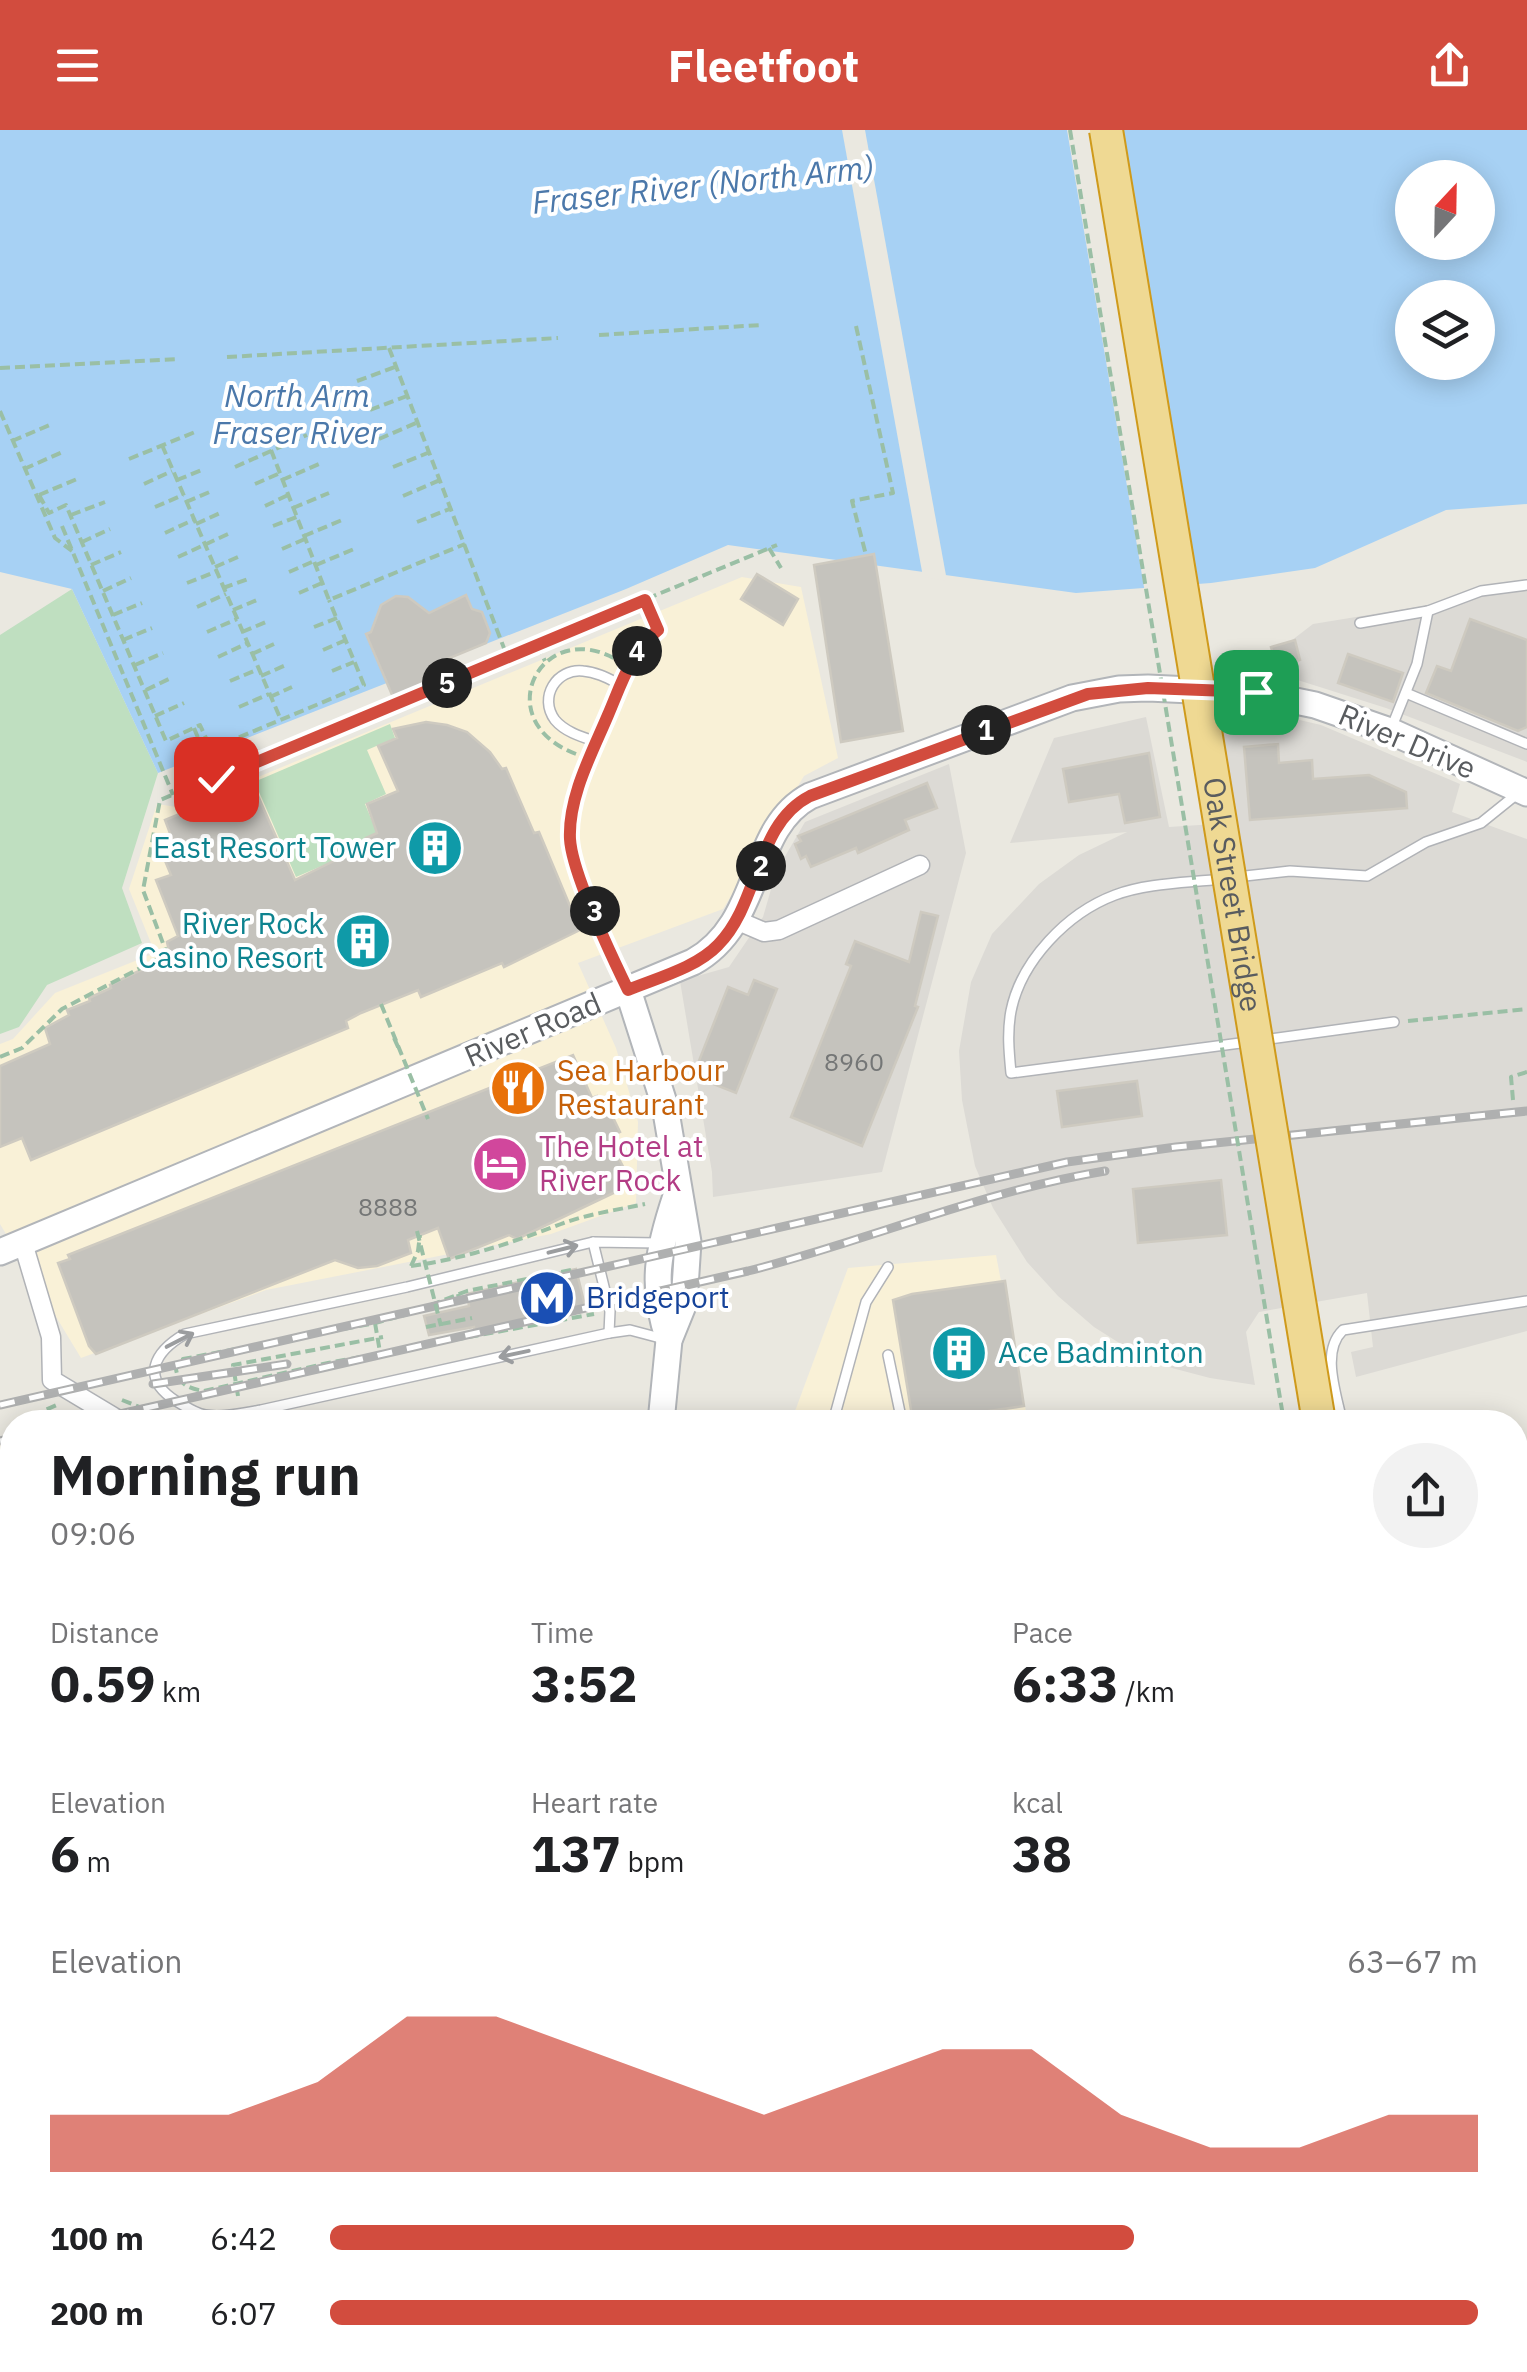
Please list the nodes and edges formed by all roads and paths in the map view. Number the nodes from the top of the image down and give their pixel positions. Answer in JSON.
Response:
{"nodes":[{"id":1,"x":1070,"y":130,"type":"edge"},
{"id":2,"x":1086,"y":130,"type":"edge"},
{"id":3,"x":1106,"y":130,"type":"edge"},
{"id":4,"x":761,"y":325,"type":"dead end"},
{"id":5,"x":856,"y":326,"type":"dead end"},
{"id":6,"x":599,"y":334,"type":"dead end"},
{"id":7,"x":558,"y":338,"type":"dead end"},
{"id":8,"x":389,"y":348,"type":"junction"},
{"id":9,"x":227,"y":357,"type":"dead end"},
{"id":10,"x":179,"y":359,"type":"dead end"},
{"id":11,"x":396,"y":366,"type":"junction"},
{"id":12,"x":0,"y":368,"type":"edge"},
{"id":13,"x":357,"y":382,"type":"dead end"},
{"id":14,"x":408,"y":396,"type":"junction"},
{"id":15,"x":370,"y":410,"type":"dead end"},
{"id":16,"x":0,"y":412,"type":"edge"},
{"id":17,"x":419,"y":422,"type":"junction"},
{"id":18,"x":52,"y":424,"type":"dead end"},
{"id":19,"x":195,"y":432,"type":"dead end"},
{"id":20,"x":306,"y":435,"type":"dead end"},
{"id":21,"x":380,"y":439,"type":"dead end"},
{"id":22,"x":12,"y":441,"type":"junction"},
{"id":23,"x":162,"y":445,"type":"junction"},
{"id":24,"x":270,"y":450,"type":"junction"},
{"id":25,"x":66,"y":451,"type":"dead end"},
{"id":26,"x":430,"y":452,"type":"junction"},
{"id":27,"x":129,"y":459,"type":"dead end"},
{"id":28,"x":319,"y":464,"type":"dead end"},
{"id":29,"x":235,"y":467,"type":"dead end"},
{"id":30,"x":394,"y":468,"type":"dead end"},
{"id":31,"x":24,"y":469,"type":"junction"},
{"id":32,"x":202,"y":470,"type":"dead end"},
{"id":33,"x":173,"y":471,"type":"junction"},
{"id":34,"x":280,"y":473,"type":"junction"},
{"id":35,"x":76,"y":479,"type":"dead end"},
{"id":36,"x":177,"y":480,"type":"junction"},
{"id":37,"x":282,"y":480,"type":"junction"},
{"id":38,"x":441,"y":480,"type":"junction"},
{"id":39,"x":144,"y":484,"type":"dead end"},
{"id":40,"x":256,"y":484,"type":"dead end"},
{"id":41,"x":212,"y":491,"type":"dead end"},
{"id":42,"x":329,"y":493,"type":"dead end"},
{"id":43,"x":288,"y":494,"type":"junction"},
{"id":44,"x":184,"y":495,"type":"junction"},
{"id":45,"x":37,"y":496,"type":"junction"},
{"id":46,"x":403,"y":496,"type":"dead end"},
{"id":47,"x":104,"y":502,"type":"dead end"},
{"id":48,"x":186,"y":502,"type":"junction"},
{"id":49,"x":265,"y":506,"type":"dead end"},
{"id":50,"x":155,"y":507,"type":"dead end"},
{"id":51,"x":294,"y":508,"type":"junction"},
{"id":52,"x":452,"y":508,"type":"junction"},
{"id":53,"x":220,"y":512,"type":"dead end"},
{"id":54,"x":70,"y":515,"type":"junction"},
{"id":55,"x":297,"y":517,"type":"junction"},
{"id":56,"x":342,"y":520,"type":"dead end"},
{"id":57,"x":195,"y":522,"type":"junction"},
{"id":58,"x":417,"y":522,"type":"dead end"},
{"id":59,"x":62,"y":526,"type":"dead end"},
{"id":60,"x":273,"y":526,"type":"dead end"},
{"id":61,"x":110,"y":528,"type":"dead end"},
{"id":62,"x":165,"y":532,"type":"dead end"},
{"id":63,"x":228,"y":534,"type":"dead end"},
{"id":64,"x":305,"y":538,"type":"junction"},
{"id":65,"x":82,"y":542,"type":"junction"},
{"id":66,"x":465,"y":544,"type":"junction"},
{"id":67,"x":776,"y":544,"type":"dead end"},
{"id":68,"x":205,"y":545,"type":"junction"},
{"id":69,"x":282,"y":548,"type":"dead end"},
{"id":70,"x":769,"y":548,"type":"junction"},
{"id":71,"x":354,"y":549,"type":"dead end"},
{"id":72,"x":72,"y":550,"type":"junction"},
{"id":73,"x":120,"y":552,"type":"dead end"},
{"id":74,"x":866,"y":555,"type":"dead end"},
{"id":75,"x":178,"y":557,"type":"dead end"},
{"id":76,"x":238,"y":557,"type":"dead end"},
{"id":77,"x":315,"y":563,"type":"junction"},
{"id":78,"x":92,"y":565,"type":"junction"},
{"id":79,"x":781,"y":568,"type":"dead end"},
{"id":80,"x":215,"y":569,"type":"junction"},
{"id":81,"x":289,"y":572,"type":"dead end"},
{"id":82,"x":132,"y":578,"type":"dead end"},
{"id":83,"x":248,"y":579,"type":"dead end"},
{"id":84,"x":323,"y":582,"type":"junction"},
{"id":85,"x":187,"y":584,"type":"dead end"},
{"id":86,"x":1527,"y":585,"type":"edge"},
{"id":87,"x":225,"y":591,"type":"junction"},
{"id":88,"x":103,"y":592,"type":"junction"},
{"id":89,"x":299,"y":593,"type":"dead end"},
{"id":90,"x":256,"y":600,"type":"dead end"},
{"id":91,"x":329,"y":600,"type":"junction"},
{"id":92,"x":645,"y":600,"type":"junction"},
{"id":93,"x":142,"y":604,"type":"dead end"},
{"id":94,"x":197,"y":607,"type":"dead end"},
{"id":95,"x":233,"y":610,"type":"junction"},
{"id":96,"x":1428,"y":610,"type":"junction"},
{"id":97,"x":113,"y":616,"type":"junction"},
{"id":98,"x":337,"y":618,"type":"junction"},
{"id":99,"x":237,"y":619,"type":"junction"},
{"id":100,"x":266,"y":622,"type":"dead end"},
{"id":101,"x":1360,"y":623,"type":"dead end"},
{"id":102,"x":314,"y":626,"type":"dead end"},
{"id":103,"x":152,"y":628,"type":"dead end"},
{"id":104,"x":658,"y":630,"type":"joint"},
{"id":105,"x":207,"y":632,"type":"dead end"},
{"id":106,"x":242,"y":632,"type":"junction"},
{"id":107,"x":124,"y":640,"type":"junction"},
{"id":108,"x":346,"y":640,"type":"junction"},
{"id":109,"x":248,"y":643,"type":"junction"},
{"id":110,"x":274,"y":644,"type":"dead end"},
{"id":111,"x":537,"y":646,"type":"junction"},
{"id":112,"x":323,"y":650,"type":"dead end"},
{"id":113,"x":162,"y":653,"type":"dead end"},
{"id":114,"x":252,"y":654,"type":"junction"},
{"id":115,"x":218,"y":657,"type":"dead end"},
{"id":116,"x":508,"y":658,"type":"junction"},
{"id":117,"x":354,"y":662,"type":"junction"},
{"id":118,"x":545,"y":662,"type":"dead end"},
{"id":119,"x":134,"y":665,"type":"junction"},
{"id":120,"x":286,"y":665,"type":"dead end"},
{"id":121,"x":332,"y":672,"type":"dead end"},
{"id":122,"x":260,"y":673,"type":"junction"},
{"id":123,"x":174,"y":678,"type":"dead end"},
{"id":124,"x":230,"y":681,"type":"dead end"},
{"id":125,"x":621,"y":685,"type":"junction"},
{"id":126,"x":292,"y":687,"type":"dead end"},
{"id":127,"x":145,"y":690,"type":"junction"},
{"id":128,"x":1226,"y":690,"type":"joint"},
{"id":129,"x":1406,"y":694,"type":"junction"},
{"id":130,"x":270,"y":696,"type":"junction"},
{"id":131,"x":184,"y":703,"type":"dead end"},
{"id":132,"x":239,"y":707,"type":"dead end"},
{"id":133,"x":156,"y":716,"type":"junction"},
{"id":134,"x":280,"y":720,"type":"junction"},
{"id":135,"x":194,"y":728,"type":"junction"},
{"id":136,"x":1390,"y":731,"type":"junction"},
{"id":137,"x":597,"y":742,"type":"junction"},
{"id":138,"x":1527,"y":744,"type":"edge"},
{"id":139,"x":216,"y":779,"type":"junction"},
{"id":140,"x":1525,"y":790,"type":"edge"},
{"id":141,"x":173,"y":794,"type":"junction"},
{"id":142,"x":920,"y":865,"type":"dead end"},
{"id":143,"x":736,"y":920,"type":"junction"},
{"id":144,"x":628,"y":990,"type":"junction"},
{"id":145,"x":382,"y":1004,"type":"dead end"},
{"id":146,"x":1527,"y":1009,"type":"edge"},
{"id":147,"x":1394,"y":1022,"type":"joint"},
{"id":148,"x":394,"y":1038,"type":"dead end"},
{"id":149,"x":399,"y":1049,"type":"dead end"},
{"id":150,"x":0,"y":1056,"type":"edge"},
{"id":151,"x":1527,"y":1072,"type":"edge"},
{"id":152,"x":1513,"y":1100,"type":"dead end"},
{"id":153,"x":428,"y":1119,"type":"dead end"},
{"id":154,"x":678,"y":1191,"type":"junction"},
{"id":155,"x":645,"y":1204,"type":"dead end"},
{"id":156,"x":593,"y":1242,"type":"junction"},
{"id":157,"x":661,"y":1242,"type":"junction"},
{"id":158,"x":12,"y":1248,"type":"edge"},
{"id":159,"x":888,"y":1266,"type":"dead end"},
{"id":160,"x":571,"y":1270,"type":"dead end"},
{"id":161,"x":458,"y":1294,"type":"junction"},
{"id":162,"x":1527,"y":1301,"type":"edge"},
{"id":163,"x":404,"y":1302,"type":"dead end"},
{"id":164,"x":425,"y":1308,"type":"junction"},
{"id":165,"x":462,"y":1308,"type":"dead end"},
{"id":166,"x":408,"y":1314,"type":"junction"},
{"id":167,"x":594,"y":1314,"type":"dead end"},
{"id":168,"x":427,"y":1316,"type":"dead end"},
{"id":169,"x":472,"y":1318,"type":"dead end"},
{"id":170,"x":375,"y":1322,"type":"junction"},
{"id":171,"x":441,"y":1325,"type":"junction"},
{"id":172,"x":426,"y":1327,"type":"dead end"},
{"id":173,"x":466,"y":1328,"type":"dead end"},
{"id":174,"x":609,"y":1333,"type":"junction"},
{"id":175,"x":431,"y":1335,"type":"dead end"},
{"id":176,"x":380,"y":1337,"type":"junction"},
{"id":177,"x":468,"y":1339,"type":"junction"},
{"id":178,"x":669,"y":1340,"type":"junction"},
{"id":179,"x":433,"y":1344,"type":"junction"},
{"id":180,"x":380,"y":1354,"type":"junction"},
{"id":181,"x":888,"y":1355,"type":"dead end"},
{"id":182,"x":236,"y":1384,"type":"junction"},
{"id":183,"x":110,"y":1395,"type":"dead end"},
{"id":184,"x":238,"y":1396,"type":"dead end"},
{"id":185,"x":102,"y":1410,"type":"edge"},
{"id":186,"x":147,"y":1410,"type":"edge"},
{"id":187,"x":193,"y":1410,"type":"edge"},
{"id":188,"x":261,"y":1410,"type":"edge"},
{"id":189,"x":662,"y":1410,"type":"edge"},
{"id":190,"x":835,"y":1410,"type":"edge"},
{"id":191,"x":899,"y":1410,"type":"edge"},
{"id":192,"x":1282,"y":1410,"type":"edge"},
{"id":193,"x":1296,"y":1410,"type":"edge"},
{"id":194,"x":1317,"y":1410,"type":"edge"},
{"id":195,"x":1340,"y":1410,"type":"edge"}],
"edges":[{"from":1,"to":192,"type":"path","bridge":true},
{"from":2,"to":193,"type":"highway","name":"Oak Street Bridge"},
{"from":3,"to":194,"type":"highway","name":"Oak Street Bridge","bridge":true},
{"from":4,"to":6,"type":"path"},
{"from":5,"to":74,"type":"path"},
{"from":7,"to":8,"type":"path"},
{"from":8,"to":9,"type":"path"},
{"from":8,"to":11,"type":"path"},
{"from":10,"to":12,"type":"path"},
{"from":11,"to":13,"type":"path"},
{"from":11,"to":14,"type":"path"},
{"from":14,"to":15,"type":"path"},
{"from":14,"to":17,"type":"path"},
{"from":16,"to":22,"type":"path"},
{"from":17,"to":21,"type":"path"},
{"from":17,"to":26,"type":"path"},
{"from":18,"to":22,"type":"path"},
{"from":19,"to":23,"type":"path"},
{"from":20,"to":24,"type":"path"},
{"from":22,"to":31,"type":"path"},
{"from":23,"to":27,"type":"path"},
{"from":23,"to":33,"type":"path"},
{"from":24,"to":29,"type":"path"},
{"from":24,"to":34,"type":"path"},
{"from":25,"to":31,"type":"path"},
{"from":26,"to":30,"type":"path"},
{"from":26,"to":38,"type":"path"},
{"from":28,"to":37,"type":"path"},
{"from":31,"to":45,"type":"path"},
{"from":32,"to":36,"type":"path"},
{"from":33,"to":36,"type":"path"},
{"from":33,"to":39,"type":"path"},
{"from":34,"to":37,"type":"path"},
{"from":34,"to":40,"type":"path"},
{"from":35,"to":45,"type":"path"},
{"from":36,"to":44,"type":"path"},
{"from":37,"to":43,"type":"path"},
{"from":38,"to":46,"type":"path"},
{"from":38,"to":52,"type":"path"},
{"from":41,"to":48,"type":"path"},
{"from":42,"to":51,"type":"path"},
{"from":43,"to":49,"type":"path"},
{"from":43,"to":51,"type":"path"},
{"from":44,"to":48,"type":"path"},
{"from":44,"to":50,"type":"path"},
{"from":45,"to":54,"type":"path"},
{"from":45,"to":72,"type":"path"},
{"from":47,"to":54,"type":"path"},
{"from":48,"to":57,"type":"path"},
{"from":51,"to":55,"type":"path"},
{"from":52,"to":58,"type":"path"},
{"from":52,"to":66,"type":"path"},
{"from":53,"to":57,"type":"path"},
{"from":54,"to":65,"type":"path"},
{"from":55,"to":60,"type":"path"},
{"from":55,"to":64,"type":"path"},
{"from":56,"to":64,"type":"path"},
{"from":57,"to":62,"type":"path"},
{"from":57,"to":68,"type":"path"},
{"from":59,"to":72,"type":"path"},
{"from":61,"to":65,"type":"path"},
{"from":63,"to":68,"type":"path"},
{"from":64,"to":69,"type":"path"},
{"from":64,"to":77,"type":"path"},
{"from":65,"to":78,"type":"path"},
{"from":66,"to":91,"type":"path"},
{"from":66,"to":116,"type":"path"},
{"from":67,"to":70,"type":"path"},
{"from":68,"to":75,"type":"path"},
{"from":68,"to":80,"type":"path"},
{"from":70,"to":79,"type":"path"},
{"from":70,"to":92,"type":"path"},
{"from":71,"to":77,"type":"path"},
{"from":72,"to":141,"type":"path"},
{"from":73,"to":78,"type":"path"},
{"from":76,"to":80,"type":"path"},
{"from":77,"to":81,"type":"path"},
{"from":77,"to":84,"type":"path"},
{"from":78,"to":88,"type":"path"},
{"from":80,"to":85,"type":"path"},
{"from":80,"to":87,"type":"path"},
{"from":82,"to":88,"type":"path"},
{"from":83,"to":87,"type":"path"},
{"from":84,"to":89,"type":"path"},
{"from":84,"to":91,"type":"path"},
{"from":86,"to":96,"type":"lane"},
{"from":87,"to":94,"type":"path"},
{"from":87,"to":95,"type":"path"},
{"from":88,"to":97,"type":"path"},
{"from":90,"to":95,"type":"path"},
{"from":91,"to":98,"type":"path"},
{"from":92,"to":104,"type":"path"},
{"from":92,"to":111,"type":"path"},
{"from":93,"to":97,"type":"path"},
{"from":95,"to":99,"type":"path"},
{"from":96,"to":101,"type":"lane"},
{"from":96,"to":129,"type":"lane"},
{"from":97,"to":107,"type":"path"},
{"from":98,"to":102,"type":"path"},
{"from":98,"to":108,"type":"path"},
{"from":99,"to":105,"type":"path"},
{"from":99,"to":106,"type":"path"},
{"from":100,"to":106,"type":"path"},
{"from":103,"to":107,"type":"path"},
{"from":104,"to":125,"type":"lane"},
{"from":106,"to":109,"type":"path"},
{"from":107,"to":119,"type":"path"},
{"from":108,"to":112,"type":"path"},
{"from":108,"to":117,"type":"path"},
{"from":109,"to":114,"type":"path"},
{"from":109,"to":115,"type":"path"},
{"from":110,"to":114,"type":"path"},
{"from":111,"to":116,"type":"path"},
{"from":111,"to":118,"type":"path"},
{"from":113,"to":119,"type":"path"},
{"from":114,"to":122,"type":"path"},
{"from":116,"to":139,"type":"path"},
{"from":117,"to":121,"type":"path"},
{"from":117,"to":134,"type":"path"},
{"from":119,"to":127,"type":"path"},
{"from":120,"to":122,"type":"path"},
{"from":122,"to":124,"type":"path"},
{"from":122,"to":130,"type":"path"},
{"from":123,"to":127,"type":"path"},
{"from":125,"to":137,"type":"lane"},
{"from":125,"to":137,"type":"lane"},
{"from":126,"to":130,"type":"path"},
{"from":127,"to":133,"type":"path"},
{"from":128,"to":136,"type":"street","name":"River Drive"},
{"from":128,"to":143,"type":"street","name":"River Road"},
{"from":129,"to":136,"type":"lane"},
{"from":129,"to":138,"type":"lane"},
{"from":130,"to":132,"type":"path"},
{"from":130,"to":134,"type":"path"},
{"from":131,"to":133,"type":"path"},
{"from":133,"to":135,"type":"path"},
{"from":134,"to":135,"type":"path"},
{"from":135,"to":139,"type":"path"},
{"from":136,"to":140,"type":"street","name":"River Drive"},
{"from":137,"to":144,"type":"lane"},
{"from":139,"to":141,"type":"path"},
{"from":140,"to":147,"type":"lane"},
{"from":141,"to":150,"type":"path"},
{"from":142,"to":143,"type":"street"},
{"from":143,"to":144,"type":"street","name":"River Road"},
{"from":144,"to":154,"type":"street"},
{"from":144,"to":158,"type":"street","name":"River Road"},
{"from":145,"to":153,"type":"path","bridge":true},
{"from":146,"to":147,"type":"path"},
{"from":148,"to":149,"type":"path"},
{"from":151,"to":152,"type":"path"},
{"from":154,"to":157,"type":"street"},
{"from":154,"to":178,"type":"street"},
{"from":155,"to":171,"type":"path","bridge":true},
{"from":156,"to":157,"type":"lane"},
{"from":156,"to":174,"type":"lane"},
{"from":187,"to":156,"type":"lane","one_way":true},
{"from":157,"to":178,"type":"street"},
{"from":158,"to":185,"type":"street"},
{"from":159,"to":190,"type":"lane"},
{"from":160,"to":161,"type":"path"},
{"from":161,"to":164,"type":"path"},
{"from":161,"to":165,"type":"path"},
{"from":162,"to":195,"type":"lane"},
{"from":163,"to":166,"type":"path"},
{"from":164,"to":166,"type":"path"},
{"from":164,"to":168,"type":"path"},
{"from":166,"to":170,"type":"path"},
{"from":167,"to":177,"type":"path"},
{"from":169,"to":171,"type":"path","bridge":true},
{"from":170,"to":176,"type":"path"},
{"from":170,"to":182,"type":"path"},
{"from":171,"to":172,"type":"path","bridge":true},
{"from":173,"to":177,"type":"path"},
{"from":174,"to":178,"type":"lane"},
{"from":174,"to":188,"type":"lane","one_way":true},
{"from":175,"to":179,"type":"path"},
{"from":176,"to":180,"type":"path"},
{"from":176,"to":182,"type":"path"},
{"from":177,"to":179,"type":"path"},
{"from":178,"to":189,"type":"street"},
{"from":179,"to":180,"type":"path"},
{"from":180,"to":182,"type":"path"},
{"from":181,"to":191,"type":"lane"},
{"from":182,"to":184,"type":"path"},
{"from":183,"to":186,"type":"path"}]}
